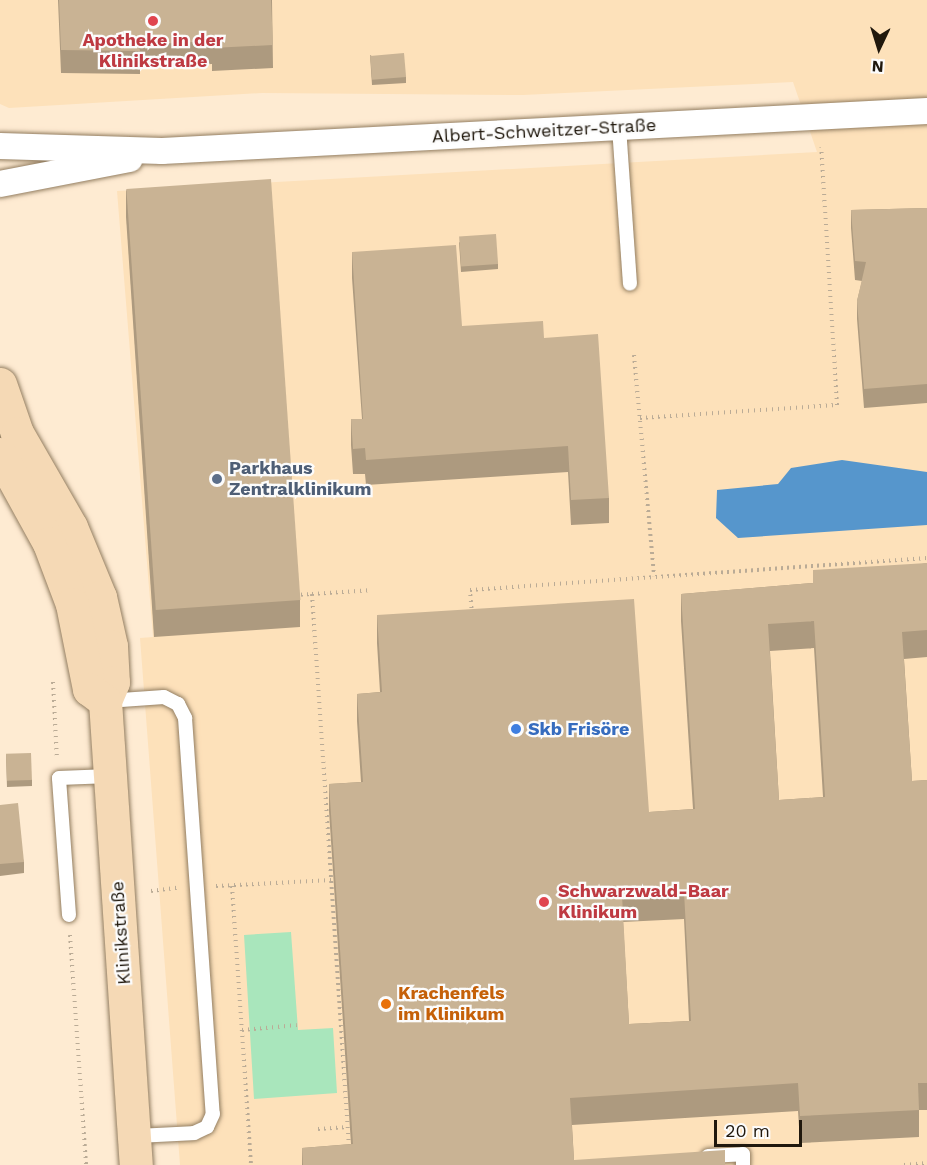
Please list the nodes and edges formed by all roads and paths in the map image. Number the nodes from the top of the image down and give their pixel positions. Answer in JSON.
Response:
{"nodes":[{"id":1,"x":927,"y":111,"type":"edge"},
{"id":2,"x":619,"y":127,"type":"junction"},
{"id":3,"x":0,"y":146,"type":"edge"},
{"id":4,"x":821,"y":147,"type":"dead end"},
{"id":5,"x":162,"y":152,"type":"junction"},
{"id":6,"x":0,"y":184,"type":"edge"},
{"id":7,"x":630,"y":284,"type":"dead end"},
{"id":8,"x":634,"y":355,"type":"dead end"},
{"id":9,"x":0,"y":384,"type":"edge"},
{"id":10,"x":640,"y":418,"type":"junction"},
{"id":11,"x":0,"y":454,"type":"edge"},
{"id":12,"x":927,"y":558,"type":"edge"},
{"id":13,"x":654,"y":576,"type":"junction"},
{"id":14,"x":372,"y":590,"type":"dead end"},
{"id":15,"x":312,"y":594,"type":"junction"},
{"id":16,"x":289,"y":595,"type":"edge"},
{"id":17,"x":472,"y":625,"type":"edge"},
{"id":18,"x":53,"y":672,"type":"dead end"},
{"id":19,"x":105,"y":701,"type":"junction"},
{"id":20,"x":110,"y":776,"type":"junction"},
{"id":21,"x":58,"y":778,"type":"junction"},
{"id":22,"x":343,"y":879,"type":"edge"},
{"id":23,"x":332,"y":880,"type":"junction"},
{"id":24,"x":216,"y":886,"type":"dead end"},
{"id":25,"x":232,"y":886,"type":"junction"},
{"id":26,"x":181,"y":888,"type":"dead end"},
{"id":27,"x":151,"y":891,"type":"dead end"},
{"id":28,"x":69,"y":915,"type":"joint"},
{"id":29,"x":339,"y":1004,"type":"junction"},
{"id":30,"x":350,"y":1004,"type":"edge"},
{"id":31,"x":297,"y":1025,"type":"dead end"},
{"id":32,"x":242,"y":1030,"type":"junction"},
{"id":33,"x":358,"y":1126,"type":"edge"},
{"id":34,"x":348,"y":1127,"type":"junction"},
{"id":35,"x":318,"y":1129,"type":"dead end"},
{"id":36,"x":135,"y":1151,"type":"edge"},
{"id":37,"x":349,"y":1155,"type":"edge"},
{"id":38,"x":693,"y":1157,"type":"edge"},
{"id":39,"x":927,"y":1163,"type":"edge"},
{"id":40,"x":86,"y":1165,"type":"edge"},
{"id":41,"x":251,"y":1165,"type":"edge"},
{"id":42,"x":744,"y":1165,"type":"edge"},
{"id":43,"x":904,"y":1165,"type":"edge"}],
"edges":[{"from":1,"to":2,"type":"street","name":"Albert-Schweitzer-Straße"},
{"from":2,"to":5,"type":"street","name":"Albert-Schweitzer-Straße"},
{"from":2,"to":7,"type":"lane"},
{"from":3,"to":5,"type":"street","name":"Albert-Schweitzer-Straße"},
{"from":4,"to":10,"type":"path"},
{"from":5,"to":6,"type":"street","name":"Albert-Schweitzer-Straße"},
{"from":8,"to":10,"type":"path"},
{"from":9,"to":19,"type":"street","name":"Klinikstraße"},
{"from":10,"to":13,"type":"path"},
{"from":11,"to":19,"type":"street"},
{"from":12,"to":13,"type":"path"},
{"from":13,"to":17,"type":"path"},
{"from":14,"to":15,"type":"path"},
{"from":15,"to":16,"type":"path"},
{"from":15,"to":23,"type":"path"},
{"from":18,"to":21,"type":"path"},
{"from":19,"to":20,"type":"street","name":"Klinikstraße"},
{"from":19,"to":36,"type":"lane"},
{"from":20,"to":21,"type":"lane"},
{"from":20,"to":36,"type":"street","name":"Klinikstraße"},
{"from":21,"to":28,"type":"lane"},
{"from":22,"to":23,"type":"path"},
{"from":23,"to":25,"type":"path"},
{"from":23,"to":29,"type":"path"},
{"from":24,"to":25,"type":"path"},
{"from":25,"to":32,"type":"path"},
{"from":26,"to":27,"type":"path"},
{"from":28,"to":40,"type":"path"},
{"from":29,"to":30,"type":"path"},
{"from":29,"to":34,"type":"path"},
{"from":31,"to":32,"type":"path"},
{"from":32,"to":41,"type":"path"},
{"from":33,"to":34,"type":"path"},
{"from":34,"to":35,"type":"path"},
{"from":34,"to":37,"type":"path"},
{"from":38,"to":42,"type":"lane"},
{"from":39,"to":43,"type":"path"}]}
